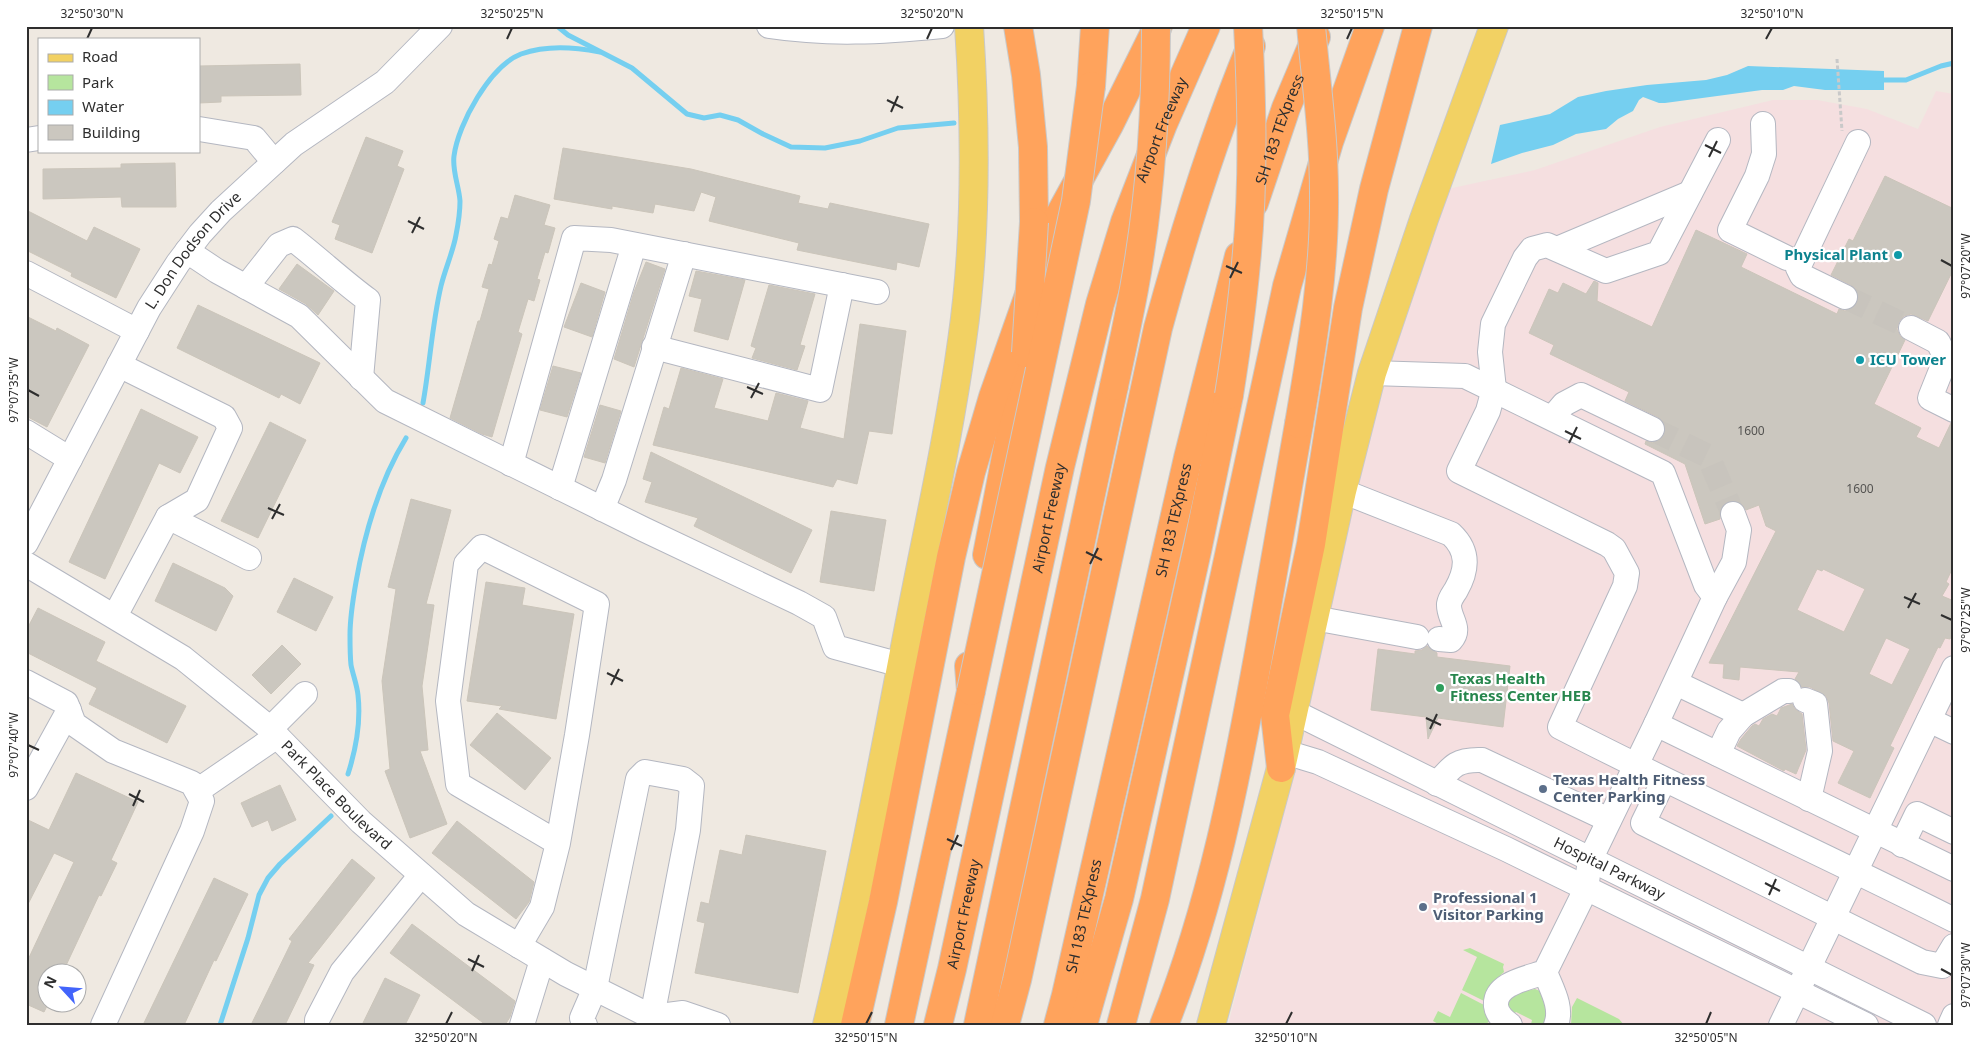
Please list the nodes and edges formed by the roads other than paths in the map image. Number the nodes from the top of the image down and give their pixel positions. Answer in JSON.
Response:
{"nodes":[{"id":1,"x":440,"y":26,"type":"edge"},
{"id":2,"x":769,"y":26,"type":"edge"},
{"id":3,"x":942,"y":26,"type":"edge"},
{"id":4,"x":969,"y":26,"type":"edge"},
{"id":5,"x":1018,"y":26,"type":"edge"},
{"id":6,"x":1095,"y":26,"type":"edge"},
{"id":7,"x":1157,"y":26,"type":"edge"},
{"id":8,"x":1206,"y":26,"type":"edge"},
{"id":9,"x":1248,"y":26,"type":"edge"},
{"id":10,"x":1260,"y":26,"type":"edge"},
{"id":11,"x":1311,"y":26,"type":"edge"},
{"id":12,"x":1320,"y":26,"type":"edge"},
{"id":13,"x":1370,"y":26,"type":"edge"},
{"id":14,"x":1418,"y":26,"type":"edge"},
{"id":15,"x":1490,"y":38,"type":"edge"},
{"id":16,"x":1763,"y":124,"type":"dead end"},
{"id":17,"x":200,"y":129,"type":"edge"},
{"id":18,"x":1850,"y":138,"type":"road end"},
{"id":19,"x":1718,"y":140,"type":"dead end"},
{"id":20,"x":274,"y":162,"type":"junction"},
{"id":21,"x":1690,"y":193,"type":"junction"},
{"id":22,"x":634,"y":245,"type":"junction"},
{"id":23,"x":1557,"y":249,"type":"junction"},
{"id":24,"x":188,"y":251,"type":"junction"},
{"id":25,"x":684,"y":254,"type":"junction"},
{"id":26,"x":1787,"y":258,"type":"dead end"},
{"id":27,"x":26,"y":273,"type":"edge"},
{"id":28,"x":842,"y":285,"type":"junction"},
{"id":29,"x":246,"y":287,"type":"junction"},
{"id":30,"x":877,"y":292,"type":"dead end"},
{"id":31,"x":1845,"y":297,"type":"tunnel mouth"},
{"id":32,"x":1911,"y":328,"type":"tunnel mouth"},
{"id":33,"x":137,"y":331,"type":"junction"},
{"id":34,"x":654,"y":347,"type":"junction"},
{"id":35,"x":119,"y":365,"type":"junction"},
{"id":36,"x":1372,"y":373,"type":"junction"},
{"id":37,"x":361,"y":378,"type":"junction"},
{"id":38,"x":1494,"y":389,"type":"junction"},
{"id":39,"x":1954,"y":410,"type":"edge"},
{"id":40,"x":1552,"y":418,"type":"junction"},
{"id":41,"x":1652,"y":429,"type":"tunnel mouth"},
{"id":42,"x":26,"y":432,"type":"edge"},
{"id":43,"x":70,"y":459,"type":"junction"},
{"id":44,"x":511,"y":464,"type":"junction"},
{"id":45,"x":560,"y":488,"type":"junction"},
{"id":46,"x":1342,"y":491,"type":"junction"},
{"id":47,"x":602,"y":509,"type":"junction"},
{"id":48,"x":1733,"y":514,"type":"tunnel mouth"},
{"id":49,"x":168,"y":517,"type":"junction"},
{"id":50,"x":26,"y":542,"type":"edge"},
{"id":51,"x":249,"y":558,"type":"dead end"},
{"id":52,"x":26,"y":564,"type":"edge"},
{"id":53,"x":1715,"y":597,"type":"junction"},
{"id":54,"x":115,"y":616,"type":"junction"},
{"id":55,"x":1314,"y":618,"type":"junction"},
{"id":56,"x":901,"y":665,"type":"junction"},
{"id":57,"x":1954,"y":668,"type":"edge"},
{"id":58,"x":26,"y":682,"type":"edge"},
{"id":59,"x":1676,"y":682,"type":"junction"},
{"id":60,"x":971,"y":691,"type":"junction"},
{"id":61,"x":305,"y":694,"type":"dead end"},
{"id":62,"x":69,"y":710,"type":"junction"},
{"id":63,"x":1294,"y":712,"type":"junction"},
{"id":64,"x":1743,"y":715,"type":"junction"},
{"id":65,"x":1929,"y":720,"type":"junction"},
{"id":66,"x":1656,"y":724,"type":"junction"},
{"id":67,"x":1954,"y":732,"type":"edge"},
{"id":68,"x":274,"y":733,"type":"junction"},
{"id":69,"x":1718,"y":754,"type":"junction"},
{"id":70,"x":1283,"y":760,"type":"junction"},
{"id":71,"x":1635,"y":766,"type":"junction"},
{"id":72,"x":1664,"y":780,"type":"junction"},
{"id":73,"x":1437,"y":784,"type":"junction"},
{"id":74,"x":26,"y":788,"type":"edge"},
{"id":75,"x":197,"y":791,"type":"junction"},
{"id":76,"x":1809,"y":799,"type":"junction"},
{"id":77,"x":1609,"y":820,"type":"junction"},
{"id":78,"x":1875,"y":832,"type":"junction"},
{"id":79,"x":1954,"y":832,"type":"edge"},
{"id":80,"x":558,"y":843,"type":"junction"},
{"id":81,"x":1902,"y":845,"type":"junction"},
{"id":82,"x":1590,"y":860,"type":"junction"},
{"id":83,"x":1954,"y":869,"type":"edge"},
{"id":84,"x":1856,"y":871,"type":"junction"},
{"id":85,"x":421,"y":875,"type":"junction"},
{"id":86,"x":1586,"y":889,"type":"junction"},
{"id":87,"x":1833,"y":918,"type":"junction"},
{"id":88,"x":1954,"y":920,"type":"edge"},
{"id":89,"x":518,"y":946,"type":"junction"},
{"id":90,"x":1954,"y":946,"type":"edge"},
{"id":91,"x":542,"y":960,"type":"junction"},
{"id":92,"x":1809,"y":967,"type":"junction"},
{"id":93,"x":1545,"y":972,"type":"junction"},
{"id":94,"x":595,"y":988,"type":"junction"},
{"id":95,"x":1797,"y":991,"type":"junction"},
{"id":96,"x":1954,"y":1016,"type":"edge"},
{"id":97,"x":657,"y":1021,"type":"edge"},
{"id":98,"x":104,"y":1025,"type":"edge"},
{"id":99,"x":317,"y":1025,"type":"edge"},
{"id":100,"x":522,"y":1025,"type":"edge"},
{"id":101,"x":585,"y":1025,"type":"edge"},
{"id":102,"x":718,"y":1025,"type":"edge"},
{"id":103,"x":827,"y":1025,"type":"edge"},
{"id":104,"x":855,"y":1025,"type":"edge"},
{"id":105,"x":899,"y":1025,"type":"edge"},
{"id":106,"x":938,"y":1025,"type":"edge"},
{"id":107,"x":978,"y":1025,"type":"edge"},
{"id":108,"x":1005,"y":1025,"type":"edge"},
{"id":109,"x":1058,"y":1025,"type":"edge"},
{"id":110,"x":1083,"y":1025,"type":"edge"},
{"id":111,"x":1121,"y":1025,"type":"edge"},
{"id":112,"x":1164,"y":1025,"type":"edge"},
{"id":113,"x":1211,"y":1025,"type":"edge"},
{"id":114,"x":1510,"y":1025,"type":"edge"},
{"id":115,"x":1556,"y":1025,"type":"edge"},
{"id":116,"x":1781,"y":1025,"type":"edge"},
{"id":117,"x":1866,"y":1025,"type":"edge"},
{"id":118,"x":1924,"y":1025,"type":"edge"},
{"id":119,"x":1950,"y":1025,"type":"edge"}],
"edges":[{"from":1,"to":20,"type":"street","name":"L. Don Dodson Drive"},
{"from":2,"to":3,"type":"street"},
{"from":4,"to":56,"type":"main road"},
{"from":5,"to":60,"type":"highway","bridge":true},
{"from":6,"to":60,"type":"highway","bridge":true},
{"from":7,"to":104,"type":"highway"},
{"from":7,"to":107,"type":"highway","bridge":true},
{"from":8,"to":106,"type":"highway","name":"Airport Freeway"},
{"from":9,"to":110,"type":"highway","bridge":true},
{"from":10,"to":108,"type":"highway"},
{"from":11,"to":112,"type":"highway","bridge":true},
{"from":12,"to":109,"type":"highway","name":"SH 183 TEXpress"},
{"from":13,"to":111,"type":"highway"},
{"from":14,"to":70,"type":"highway"},
{"from":15,"to":36,"type":"main road"},
{"from":16,"to":26,"type":"street"},
{"from":17,"to":20,"type":"street"},
{"from":18,"to":31,"type":"street"},
{"from":19,"to":21,"type":"street"},
{"from":20,"to":24,"type":"street","name":"L. Don Dodson Drive"},
{"from":21,"to":23,"type":"street"},
{"from":21,"to":23,"type":"street"},
{"from":22,"to":25,"type":"street"},
{"from":22,"to":44,"type":"street"},
{"from":22,"to":45,"type":"street"},
{"from":23,"to":38,"type":"street"},
{"from":24,"to":29,"type":"street"},
{"from":24,"to":33,"type":"street","name":"L. Don Dodson Drive"},
{"from":25,"to":28,"type":"street"},
{"from":25,"to":34,"type":"street"},
{"from":27,"to":33,"type":"street"},
{"from":28,"to":30,"type":"street"},
{"from":28,"to":34,"type":"street"},
{"from":29,"to":37,"type":"street"},
{"from":29,"to":37,"type":"street"},
{"from":32,"to":39,"type":"street"},
{"from":33,"to":35,"type":"street","name":"L. Don Dodson Drive"},
{"from":34,"to":47,"type":"street"},
{"from":35,"to":43,"type":"street","name":"L. Don Dodson Drive"},
{"from":35,"to":49,"type":"street"},
{"from":36,"to":38,"type":"street"},
{"from":36,"to":46,"type":"main road"},
{"from":37,"to":44,"type":"street"},
{"from":38,"to":40,"type":"street"},
{"from":38,"to":71,"type":"street"},
{"from":40,"to":41,"type":"street"},
{"from":40,"to":53,"type":"street"},
{"from":42,"to":43,"type":"street"},
{"from":43,"to":50,"type":"street","name":"L. Don Dodson Drive"},
{"from":44,"to":45,"type":"street"},
{"from":45,"to":47,"type":"street"},
{"from":46,"to":55,"type":"main road"},
{"from":46,"to":55,"type":"street"},
{"from":47,"to":56,"type":"street"},
{"from":48,"to":53,"type":"street"},
{"from":49,"to":51,"type":"street"},
{"from":49,"to":54,"type":"street"},
{"from":52,"to":54,"type":"street","name":"Park Place Boulevard"},
{"from":53,"to":59,"type":"street"},
{"from":54,"to":68,"type":"street","name":"Park Place Boulevard"},
{"from":55,"to":63,"type":"main road"},
{"from":56,"to":103,"type":"main road"},
{"from":57,"to":65,"type":"street"},
{"from":58,"to":62,"type":"street"},
{"from":59,"to":64,"type":"street"},
{"from":59,"to":66,"type":"street"},
{"from":60,"to":105,"type":"highway"},
{"from":61,"to":68,"type":"street"},
{"from":62,"to":74,"type":"street"},
{"from":62,"to":75,"type":"street"},
{"from":63,"to":70,"type":"main road"},
{"from":63,"to":73,"type":"street","name":"Hospital Parkway"},
{"from":64,"to":69,"type":"street"},
{"from":64,"to":76,"type":"street"},
{"from":65,"to":67,"type":"street"},
{"from":65,"to":78,"type":"street"},
{"from":66,"to":69,"type":"street"},
{"from":66,"to":71,"type":"street"},
{"from":68,"to":75,"type":"street"},
{"from":68,"to":85,"type":"street","name":"Park Place Boulevard"},
{"from":69,"to":76,"type":"street"},
{"from":70,"to":86,"type":"street","name":"Hospital Parkway"},
{"from":70,"to":113,"type":"main road"},
{"from":71,"to":72,"type":"street"},
{"from":71,"to":77,"type":"street"},
{"from":72,"to":84,"type":"street"},
{"from":72,"to":87,"type":"street"},
{"from":73,"to":77,"type":"street"},
{"from":73,"to":82,"type":"street","name":"Hospital Parkway"},
{"from":75,"to":98,"type":"street"},
{"from":76,"to":78,"type":"street"},
{"from":77,"to":82,"type":"street"},
{"from":78,"to":81,"type":"street"},
{"from":78,"to":84,"type":"street"},
{"from":79,"to":81,"type":"street"},
{"from":80,"to":80,"type":"street"},
{"from":80,"to":89,"type":"street"},
{"from":81,"to":83,"type":"street"},
{"from":82,"to":86,"type":"street"},
{"from":82,"to":92,"type":"street","name":"Hospital Parkway"},
{"from":84,"to":87,"type":"street"},
{"from":84,"to":88,"type":"street"},
{"from":85,"to":89,"type":"street","name":"Park Place Boulevard"},
{"from":85,"to":99,"type":"street"},
{"from":86,"to":93,"type":"street"},
{"from":86,"to":95,"type":"street","name":"Hospital Parkway"},
{"from":87,"to":90,"type":"street"},
{"from":87,"to":92,"type":"street"},
{"from":89,"to":91,"type":"street","name":"Park Place Boulevard"},
{"from":91,"to":94,"type":"street","name":"Park Place Boulevard"},
{"from":91,"to":100,"type":"street"},
{"from":92,"to":95,"type":"street"},
{"from":92,"to":118,"type":"street","name":"Hospital Parkway"},
{"from":93,"to":114,"type":"street"},
{"from":93,"to":115,"type":"street"},
{"from":94,"to":97,"type":"street","name":"Park Place Boulevard"},
{"from":94,"to":97,"type":"street"},
{"from":94,"to":101,"type":"street"},
{"from":95,"to":116,"type":"street"},
{"from":95,"to":117,"type":"street","name":"Hospital Parkway"},
{"from":96,"to":119,"type":"street"},
{"from":97,"to":102,"type":"street"}]}
